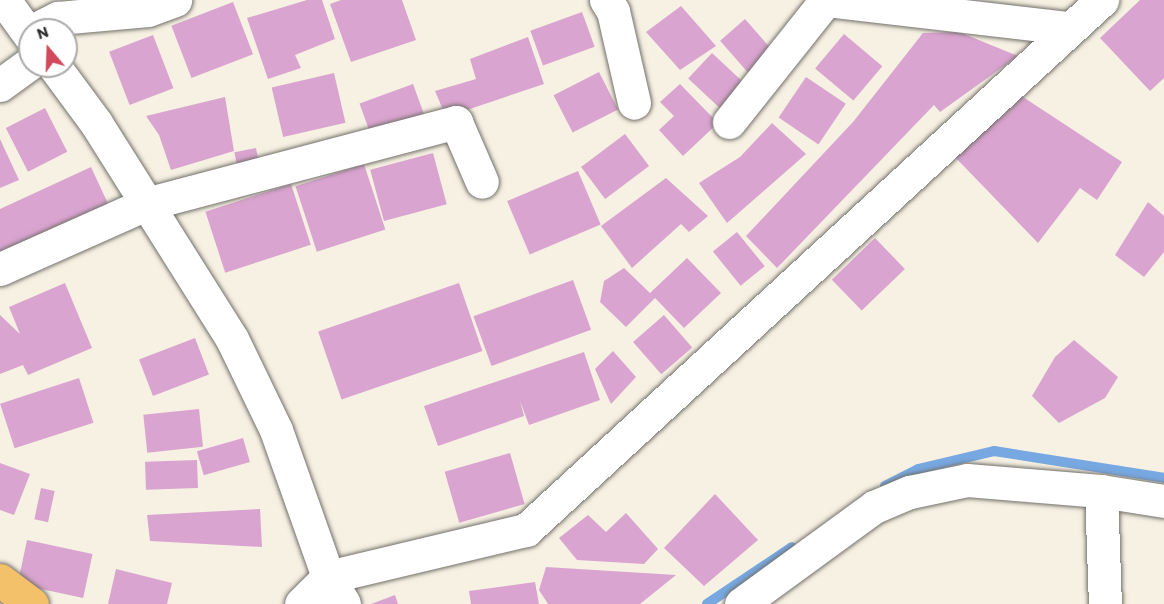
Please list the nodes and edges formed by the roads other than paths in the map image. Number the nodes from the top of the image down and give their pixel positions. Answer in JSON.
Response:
{"nodes":[{"id":1,"x":4,"y":0,"type":"edge"},
{"id":2,"x":175,"y":0,"type":"edge"},
{"id":3,"x":606,"y":0,"type":"edge"},
{"id":4,"x":826,"y":0,"type":"edge"},
{"id":5,"x":1102,"y":0,"type":"edge"},
{"id":6,"x":58,"y":18,"type":"edge"},
{"id":7,"x":18,"y":21,"type":"edge"},
{"id":8,"x":1069,"y":28,"type":"junction"},
{"id":9,"x":18,"y":57,"type":"edge"},
{"id":10,"x":63,"y":78,"type":"edge"},
{"id":11,"x":0,"y":85,"type":"edge"},
{"id":12,"x":634,"y":104,"type":"dead end"},
{"id":13,"x":729,"y":122,"type":"dead end"},
{"id":14,"x":482,"y":182,"type":"dead end"},
{"id":15,"x":146,"y":204,"type":"junction"},
{"id":16,"x":0,"y":269,"type":"edge"},
{"id":17,"x":1101,"y":490,"type":"junction"},
{"id":18,"x":1164,"y":501,"type":"edge"},
{"id":19,"x":0,"y":580,"type":"edge"},
{"id":20,"x":336,"y":591,"type":"edge"},
{"id":21,"x":32,"y":604,"type":"edge"},
{"id":22,"x":301,"y":604,"type":"edge"},
{"id":23,"x":741,"y":604,"type":"edge"},
{"id":24,"x":1106,"y":604,"type":"edge"}],
"edges":[{"from":1,"to":7,"type":"street"},
{"from":2,"to":6,"type":"street"},
{"from":3,"to":12,"type":"street"},
{"from":4,"to":8,"type":"street"},
{"from":4,"to":13,"type":"street"},
{"from":5,"to":8,"type":"street"},
{"from":8,"to":20,"type":"street"},
{"from":9,"to":11,"type":"street"},
{"from":10,"to":15,"type":"street"},
{"from":14,"to":15,"type":"street"},
{"from":15,"to":16,"type":"street"},
{"from":15,"to":20,"type":"street"},
{"from":17,"to":18,"type":"street"},
{"from":17,"to":23,"type":"street"},
{"from":17,"to":24,"type":"street"},
{"from":19,"to":21,"type":"main road"},
{"from":20,"to":22,"type":"street"}]}
